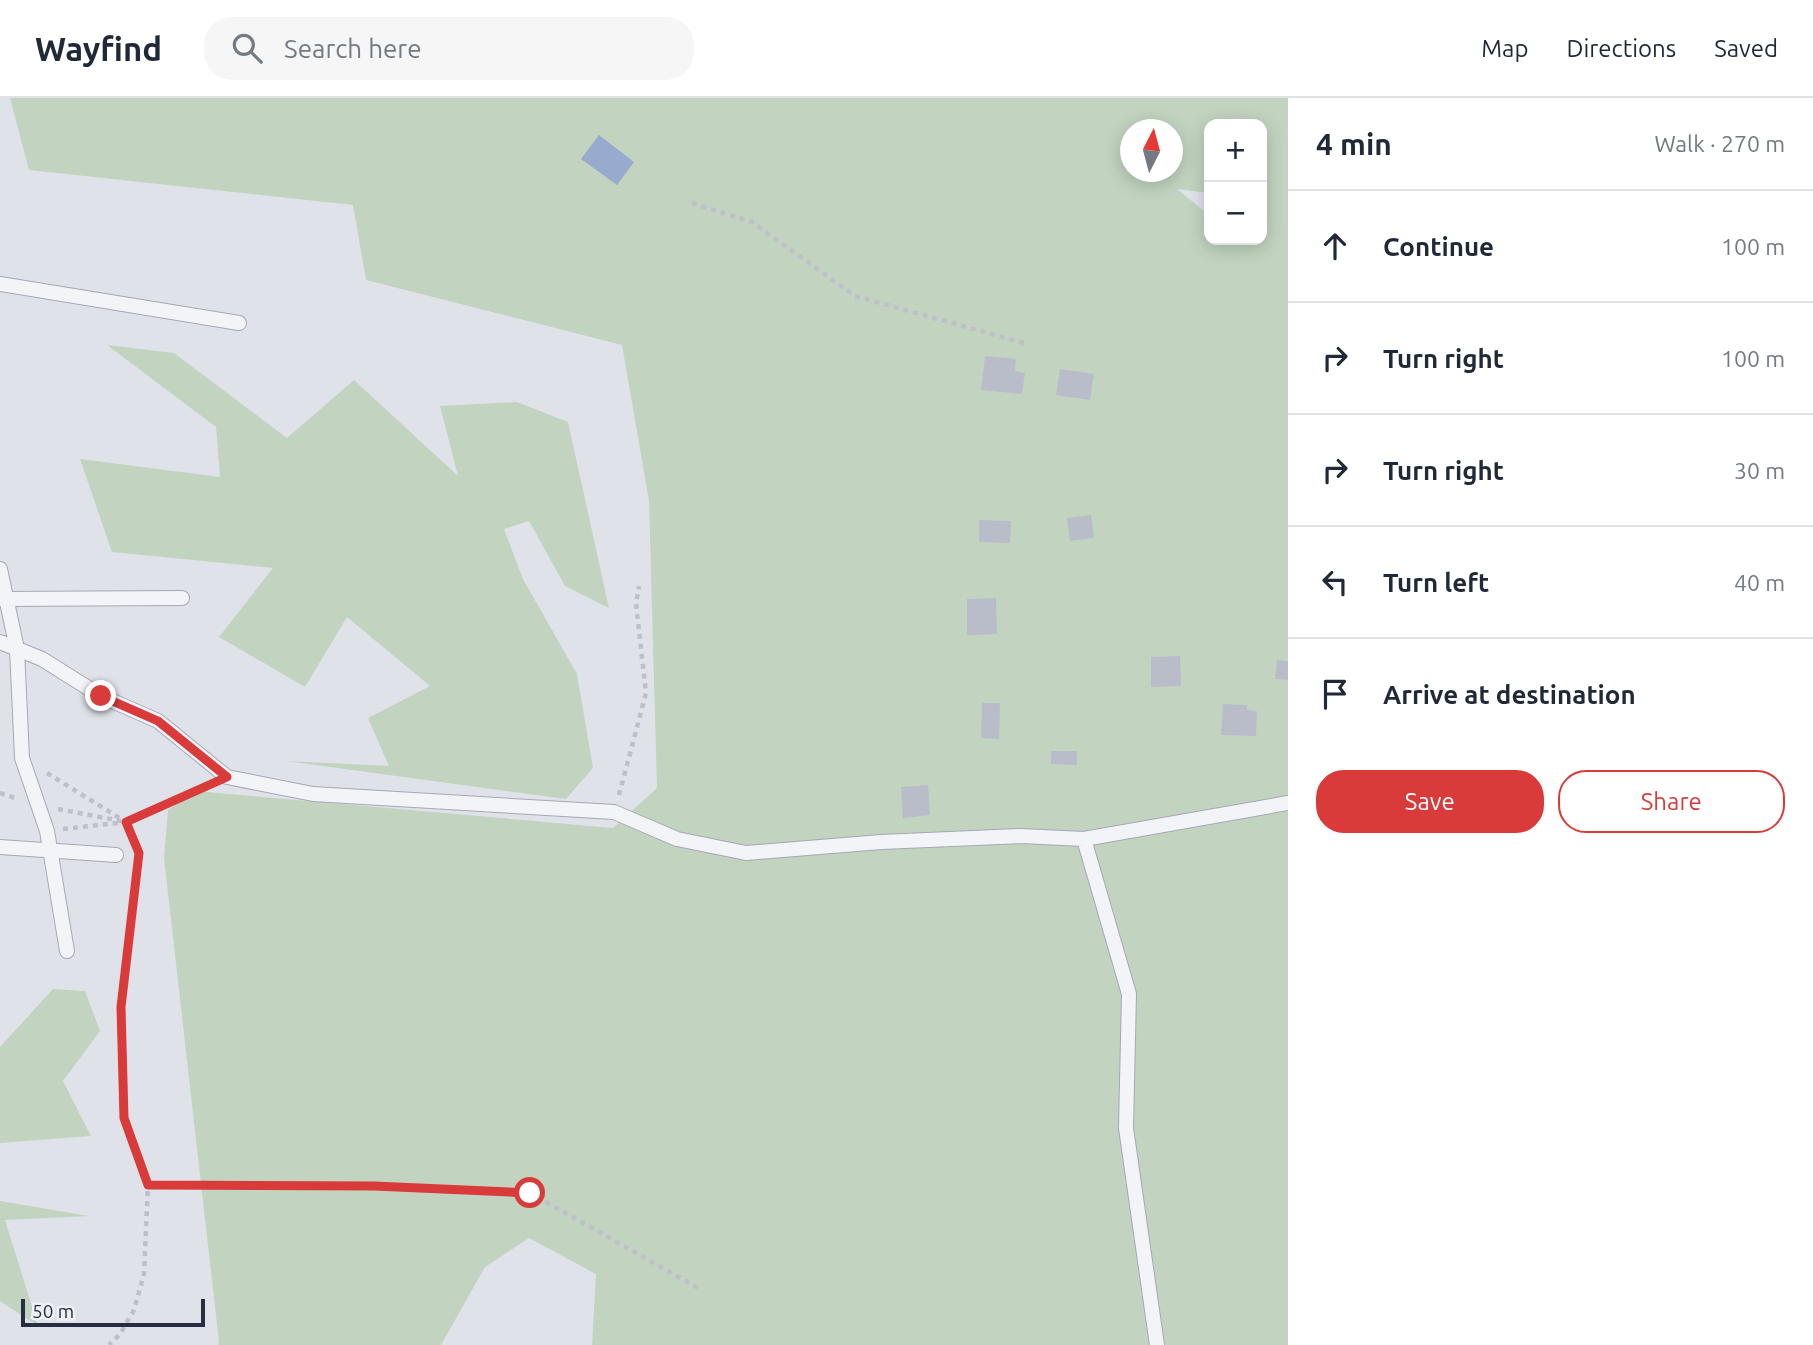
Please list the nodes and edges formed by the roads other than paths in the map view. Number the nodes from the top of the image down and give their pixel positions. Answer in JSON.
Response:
{"nodes":[{"id":1,"x":0,"y":284,"type":"edge"},
{"id":2,"x":239,"y":323,"type":"dead end"},
{"id":3,"x":0,"y":569,"type":"edge"},
{"id":4,"x":182,"y":598,"type":"dead end"},
{"id":5,"x":3,"y":599,"type":"edge"},
{"id":6,"x":0,"y":642,"type":"edge"},
{"id":7,"x":17,"y":649,"type":"junction"},
{"id":8,"x":1288,"y":803,"type":"edge"},
{"id":9,"x":1084,"y":839,"type":"junction"},
{"id":10,"x":0,"y":847,"type":"edge"},
{"id":11,"x":50,"y":850,"type":"junction"},
{"id":12,"x":116,"y":855,"type":"dead end"},
{"id":13,"x":67,"y":951,"type":"dead end"},
{"id":14,"x":1157,"y":1345,"type":"edge"}],
"edges":[{"from":1,"to":2,"type":"lane"},
{"from":3,"to":5,"type":"lane"},
{"from":4,"to":5,"type":"lane"},
{"from":5,"to":7,"type":"lane"},
{"from":6,"to":7,"type":"lane"},
{"from":7,"to":9,"type":"lane"},
{"from":7,"to":11,"type":"lane"},
{"from":8,"to":9,"type":"lane"},
{"from":9,"to":14,"type":"lane"},
{"from":10,"to":11,"type":"lane"},
{"from":11,"to":12,"type":"lane"},
{"from":11,"to":13,"type":"lane"}]}
